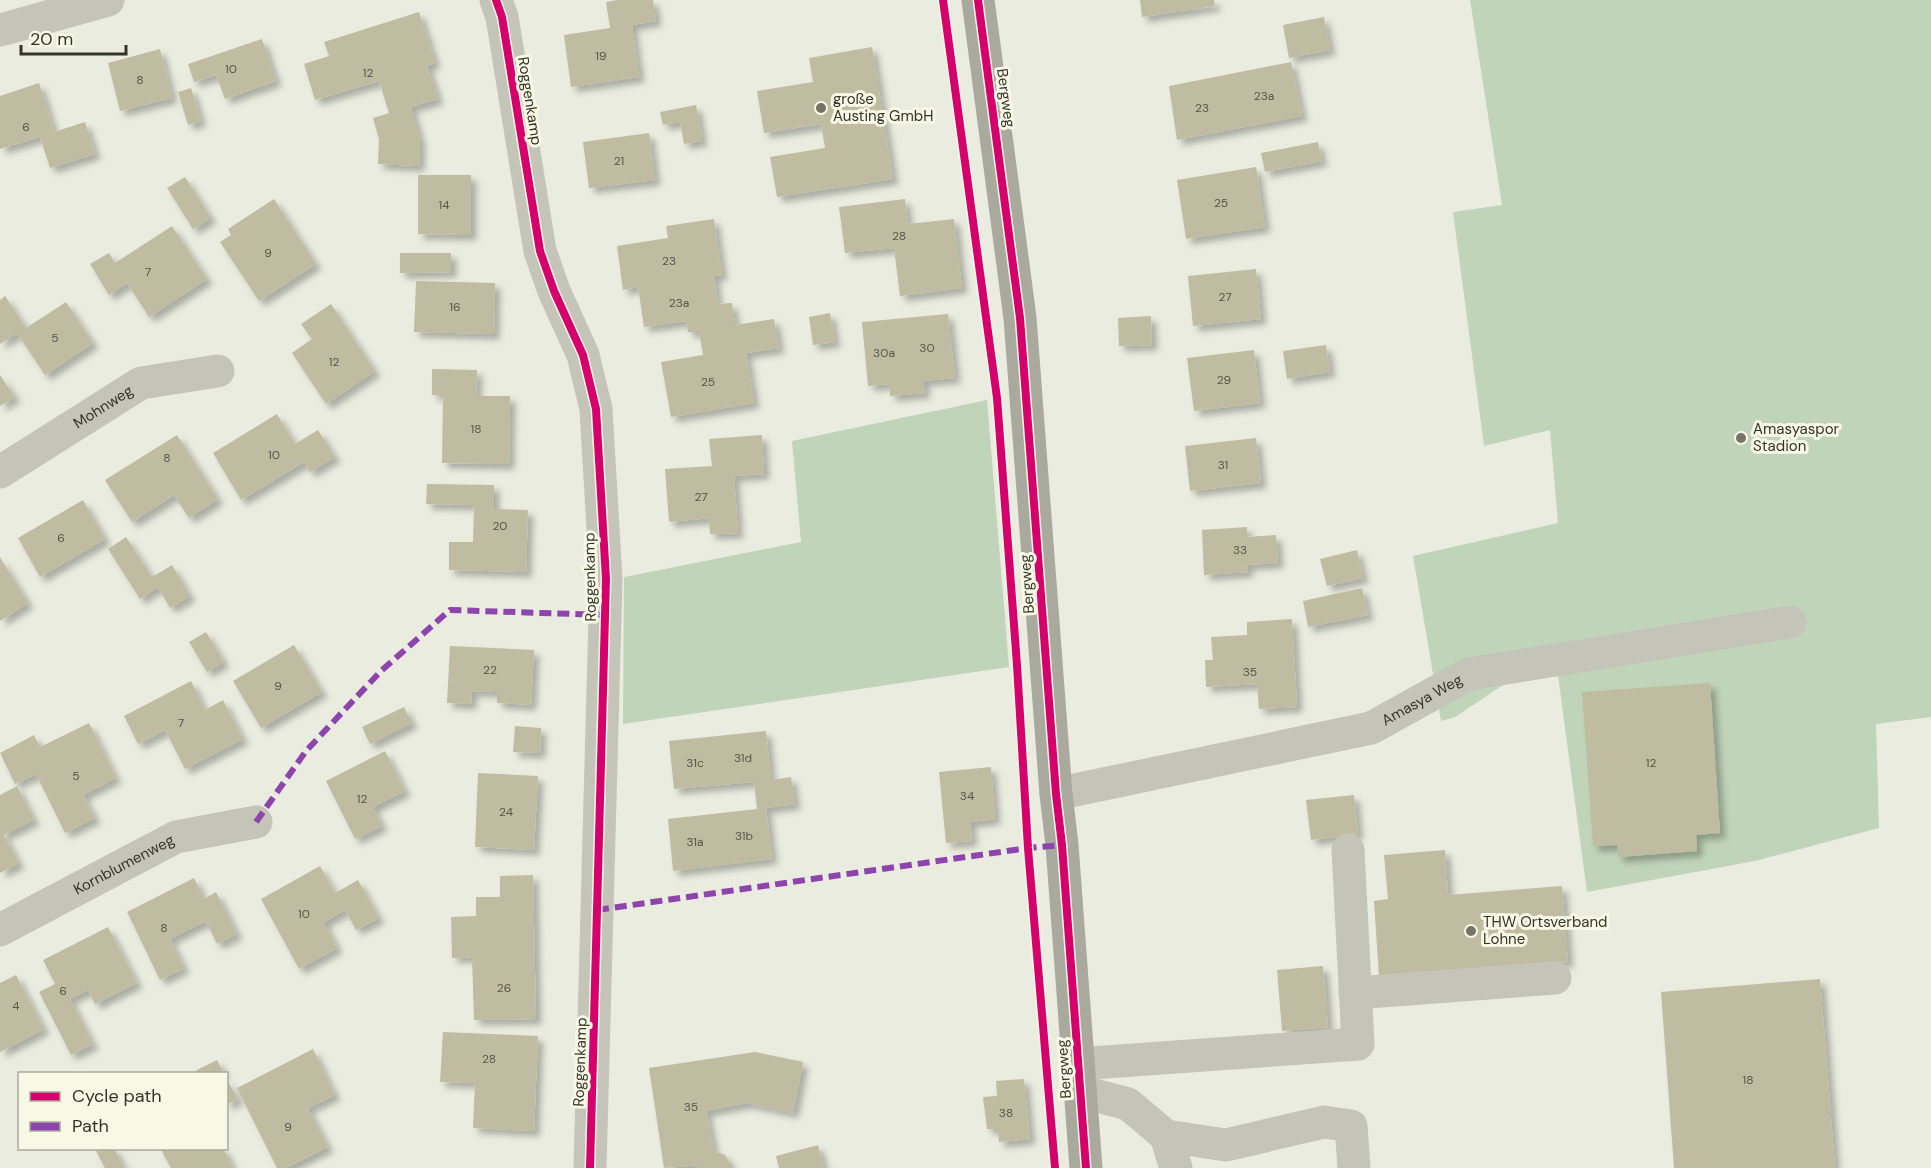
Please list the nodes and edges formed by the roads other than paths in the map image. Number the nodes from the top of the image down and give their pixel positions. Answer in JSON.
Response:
{"nodes":[{"id":1,"x":108,"y":0,"type":"edge"},
{"id":2,"x":496,"y":0,"type":"edge"},
{"id":3,"x":978,"y":0,"type":"edge"},
{"id":4,"x":0,"y":30,"type":"edge"},
{"id":5,"x":218,"y":371,"type":"dead end"},
{"id":6,"x":0,"y":472,"type":"edge"},
{"id":7,"x":1790,"y":622,"type":"dead end"},
{"id":8,"x":1056,"y":794,"type":"junction"},
{"id":9,"x":256,"y":822,"type":"dead end"},
{"id":10,"x":1348,"y":850,"type":"dead end"},
{"id":11,"x":0,"y":930,"type":"edge"},
{"id":12,"x":1555,"y":978,"type":"dead end"},
{"id":13,"x":1355,"y":993,"type":"junction"},
{"id":14,"x":1078,"y":1078,"type":"junction"},
{"id":15,"x":1166,"y":1136,"type":"junction"},
{"id":16,"x":590,"y":1168,"type":"edge"},
{"id":17,"x":1086,"y":1168,"type":"edge"},
{"id":18,"x":1176,"y":1168,"type":"edge"},
{"id":19,"x":1354,"y":1168,"type":"edge"}],
"edges":[{"from":1,"to":4,"type":"street"},
{"from":2,"to":16,"type":"street","name":"Roggenkamp"},
{"from":3,"to":8,"type":"main road","name":"Bergweg"},
{"from":5,"to":6,"type":"street","name":"Mohnweg"},
{"from":7,"to":8,"type":"street","name":"Amasya Weg"},
{"from":8,"to":14,"type":"main road","name":"Bergweg"},
{"from":9,"to":11,"type":"street","name":"Kornblumenweg"},
{"from":10,"to":13,"type":"street"},
{"from":12,"to":13,"type":"street"},
{"from":13,"to":14,"type":"street"},
{"from":14,"to":15,"type":"street"},
{"from":14,"to":17,"type":"main road","name":"Bergweg"},
{"from":15,"to":18,"type":"street"},
{"from":15,"to":19,"type":"street"}]}
